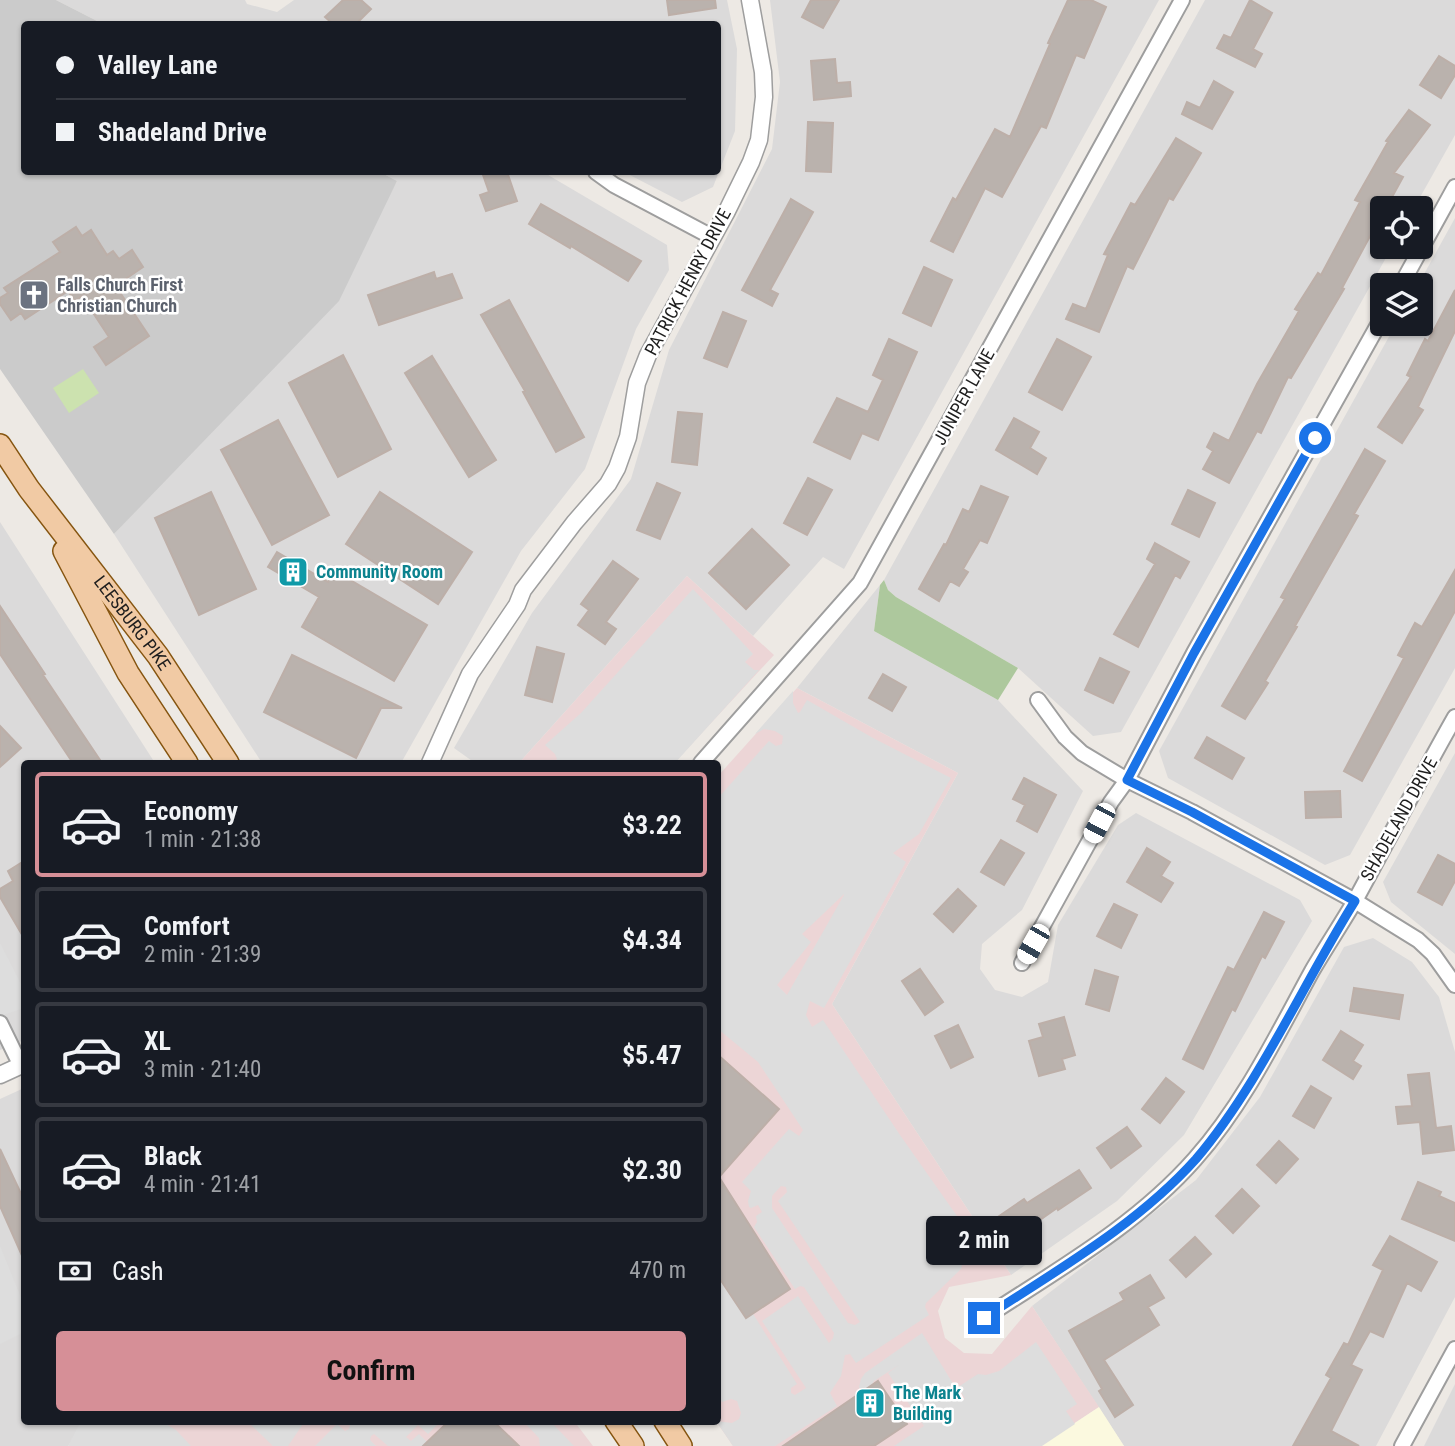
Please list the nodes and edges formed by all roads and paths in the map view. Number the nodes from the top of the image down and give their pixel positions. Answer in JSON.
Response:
{"nodes":[{"id":1,"x":750,"y":0,"type":"edge"},
{"id":2,"x":1182,"y":0,"type":"edge"},
{"id":3,"x":600,"y":175,"type":"edge"},
{"id":4,"x":1455,"y":187,"type":"edge"},
{"id":5,"x":712,"y":237,"type":"junction"},
{"id":6,"x":1408,"y":273,"type":"edge"},
{"id":7,"x":1372,"y":336,"type":"edge"},
{"id":8,"x":0,"y":445,"type":"edge"},
{"id":9,"x":29,"y":489,"type":"junction"},
{"id":10,"x":1038,"y":700,"type":"dead end"},
{"id":11,"x":1455,"y":717,"type":"edge"},
{"id":12,"x":185,"y":760,"type":"edge"},
{"id":13,"x":226,"y":760,"type":"edge"},
{"id":14,"x":431,"y":760,"type":"edge"},
{"id":15,"x":704,"y":760,"type":"edge"},
{"id":16,"x":1127,"y":780,"type":"junction"},
{"id":17,"x":1355,"y":901,"type":"junction"},
{"id":18,"x":1022,"y":963,"type":"dead end"},
{"id":19,"x":1455,"y":985,"type":"edge"},
{"id":20,"x":0,"y":1023,"type":"edge"},
{"id":21,"x":21,"y":1061,"type":"edge"},
{"id":22,"x":21,"y":1066,"type":"edge"},
{"id":23,"x":0,"y":1075,"type":"edge"},
{"id":24,"x":984,"y":1318,"type":"dead end"},
{"id":25,"x":1455,"y":1349,"type":"edge"},
{"id":26,"x":619,"y":1425,"type":"edge"},
{"id":27,"x":668,"y":1425,"type":"edge"},
{"id":28,"x":634,"y":1446,"type":"edge"},
{"id":29,"x":681,"y":1446,"type":"edge"},
{"id":30,"x":1402,"y":1446,"type":"edge"}],
"edges":[{"from":1,"to":5,"type":"street","name":"PATRICK HENRY DRIVE"},
{"from":2,"to":15,"type":"street","name":"JUNIPER LANE"},
{"from":3,"to":5,"type":"street"},
{"from":4,"to":6,"type":"street"},
{"from":5,"to":14,"type":"street","name":"PATRICK HENRY DRIVE"},
{"from":7,"to":16,"type":"street"},
{"from":8,"to":9,"type":"main road","name":"LEESBURG PIKE"},
{"from":9,"to":12,"type":"main road","name":"LEESBURG PIKE"},
{"from":9,"to":13,"type":"main road","name":"LEESBURG PIKE"},
{"from":10,"to":16,"type":"street"},
{"from":11,"to":17,"type":"street","name":"SHADELAND DRIVE"},
{"from":16,"to":17,"type":"street"},
{"from":16,"to":18,"type":"street"},
{"from":17,"to":19,"type":"street"},
{"from":17,"to":24,"type":"street","name":"SHADELAND DRIVE"},
{"from":20,"to":21,"type":"street"},
{"from":22,"to":23,"type":"street"},
{"from":25,"to":30,"type":"street"},
{"from":26,"to":28,"type":"main road"},
{"from":27,"to":29,"type":"main road"}]}
